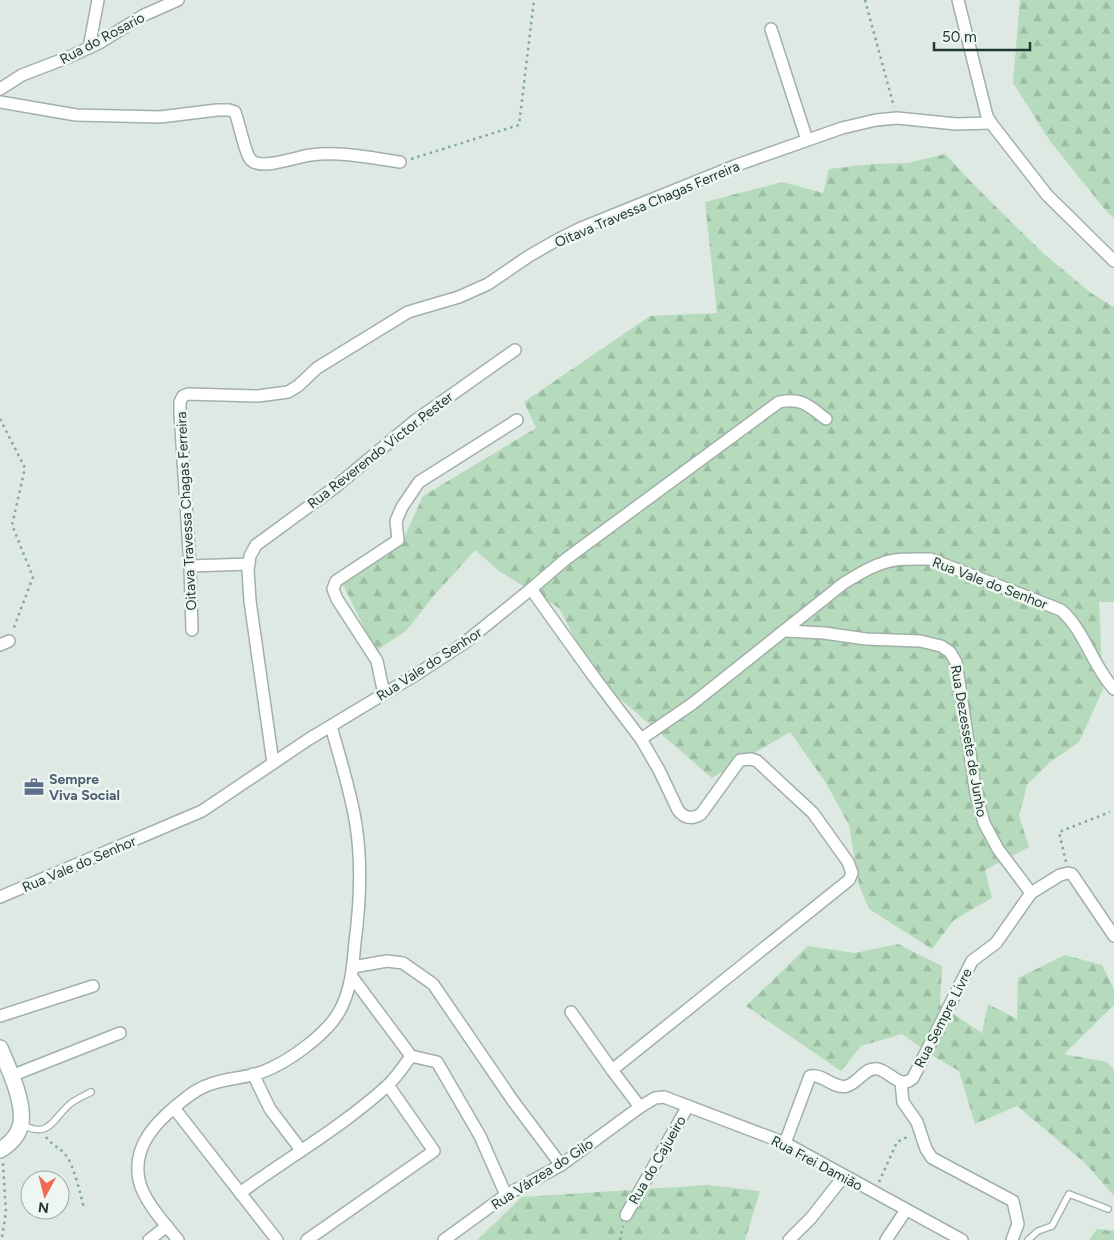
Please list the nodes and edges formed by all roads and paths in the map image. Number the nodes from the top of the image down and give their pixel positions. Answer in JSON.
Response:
{"nodes":[{"id":1,"x":98,"y":0,"type":"edge"},
{"id":2,"x":178,"y":0,"type":"edge"},
{"id":3,"x":534,"y":0,"type":"edge"},
{"id":4,"x":865,"y":0,"type":"edge"},
{"id":5,"x":958,"y":0,"type":"edge"},
{"id":6,"x":772,"y":29,"type":"dead end"},
{"id":7,"x":89,"y":48,"type":"junction"},
{"id":8,"x":0,"y":89,"type":"edge"},
{"id":9,"x":0,"y":102,"type":"edge"},
{"id":10,"x":897,"y":118,"type":"junction"},
{"id":11,"x":991,"y":124,"type":"junction"},
{"id":12,"x":807,"y":140,"type":"junction"},
{"id":13,"x":400,"y":162,"type":"joint"},
{"id":14,"x":1114,"y":261,"type":"edge"},
{"id":15,"x":515,"y":350,"type":"dead end"},
{"id":16,"x":0,"y":419,"type":"edge"},
{"id":17,"x":826,"y":419,"type":"dead end"},
{"id":18,"x":517,"y":420,"type":"dead end"},
{"id":19,"x":249,"y":560,"type":"junction"},
{"id":20,"x":190,"y":566,"type":"junction"},
{"id":21,"x":531,"y":589,"type":"junction"},
{"id":22,"x":192,"y":630,"type":"dead end"},
{"id":23,"x":786,"y":631,"type":"junction"},
{"id":24,"x":4,"y":643,"type":"edge"},
{"id":25,"x":1114,"y":689,"type":"edge"},
{"id":26,"x":384,"y":694,"type":"junction"},
{"id":27,"x":331,"y":726,"type":"junction"},
{"id":28,"x":641,"y":739,"type":"junction"},
{"id":29,"x":273,"y":763,"type":"junction"},
{"id":30,"x":1110,"y":812,"type":"dead end"},
{"id":31,"x":1070,"y":873,"type":"junction"},
{"id":32,"x":1032,"y":893,"type":"junction"},
{"id":33,"x":0,"y":898,"type":"edge"},
{"id":34,"x":1114,"y":936,"type":"edge"},
{"id":35,"x":352,"y":972,"type":"junction"},
{"id":36,"x":93,"y":986,"type":"dead end"},
{"id":37,"x":571,"y":1012,"type":"dead end"},
{"id":38,"x":0,"y":1016,"type":"edge"},
{"id":39,"x":120,"y":1033,"type":"dead end"},
{"id":40,"x":0,"y":1048,"type":"edge"},
{"id":41,"x":411,"y":1056,"type":"junction"},
{"id":42,"x":612,"y":1070,"type":"junction"},
{"id":43,"x":253,"y":1074,"type":"junction"},
{"id":44,"x":11,"y":1076,"type":"junction"},
{"id":45,"x":901,"y":1082,"type":"junction"},
{"id":46,"x":388,"y":1085,"type":"junction"},
{"id":47,"x":90,"y":1092,"type":"dead end"},
{"id":48,"x":688,"y":1106,"type":"junction"},
{"id":49,"x":640,"y":1107,"type":"junction"},
{"id":50,"x":174,"y":1108,"type":"junction"},
{"id":51,"x":21,"y":1124,"type":"junction"},
{"id":52,"x":40,"y":1130,"type":"junction"},
{"id":53,"x":919,"y":1130,"type":"junction"},
{"id":54,"x":785,"y":1143,"type":"junction"},
{"id":55,"x":1,"y":1149,"type":"edge"},
{"id":56,"x":300,"y":1150,"type":"junction"},
{"id":57,"x":561,"y":1165,"type":"junction"},
{"id":58,"x":844,"y":1176,"type":"junction"},
{"id":59,"x":240,"y":1193,"type":"junction"},
{"id":60,"x":874,"y":1193,"type":"junction"},
{"id":61,"x":506,"y":1195,"type":"junction"},
{"id":62,"x":84,"y":1208,"type":"dead end"},
{"id":63,"x":1108,"y":1209,"type":"dead end"},
{"id":64,"x":906,"y":1210,"type":"junction"},
{"id":65,"x":626,"y":1215,"type":"dead end"},
{"id":66,"x":167,"y":1226,"type":"junction"},
{"id":67,"x":2,"y":1237,"type":"dead end"},
{"id":68,"x":149,"y":1240,"type":"edge"},
{"id":69,"x":178,"y":1240,"type":"edge"},
{"id":70,"x":277,"y":1240,"type":"edge"},
{"id":71,"x":307,"y":1240,"type":"edge"},
{"id":72,"x":444,"y":1240,"type":"edge"},
{"id":73,"x":789,"y":1240,"type":"edge"},
{"id":74,"x":886,"y":1240,"type":"edge"},
{"id":75,"x":962,"y":1240,"type":"edge"},
{"id":76,"x":1012,"y":1240,"type":"edge"},
{"id":77,"x":1028,"y":1240,"type":"edge"}],
"edges":[{"from":1,"to":7,"type":"street"},
{"from":2,"to":7,"type":"street","name":"Rua do Rosario"},
{"from":3,"to":13,"type":"path"},
{"from":4,"to":10,"type":"path"},
{"from":5,"to":11,"type":"street"},
{"from":6,"to":12,"type":"street"},
{"from":7,"to":8,"type":"street","name":"Rua do Rosario"},
{"from":9,"to":13,"type":"street"},
{"from":10,"to":11,"type":"street","name":"Oitava Travessa Chagas Ferreira"},
{"from":10,"to":12,"type":"street","name":"Oitava Travessa Chagas Ferreira"},
{"from":11,"to":14,"type":"street"},
{"from":12,"to":20,"type":"street","name":"Oitava Travessa Chagas Ferreira"},
{"from":15,"to":19,"type":"street","name":"Rua Reverendo Victor Pester"},
{"from":16,"to":24,"type":"path"},
{"from":17,"to":21,"type":"street","name":"Rua Vale do Senhor"},
{"from":18,"to":26,"type":"street"},
{"from":19,"to":20,"type":"street"},
{"from":19,"to":29,"type":"street"},
{"from":20,"to":22,"type":"street","name":"Oitava Travessa Chagas Ferreira"},
{"from":21,"to":26,"type":"street","name":"Rua Vale do Senhor"},
{"from":21,"to":28,"type":"street"},
{"from":23,"to":25,"type":"street","name":"Rua Vale do Senhor"},
{"from":23,"to":28,"type":"street","name":"Rua Vale do Senhor"},
{"from":23,"to":32,"type":"street","name":"Rua Dezessete de Junho"},
{"from":26,"to":27,"type":"street","name":"Rua Vale do Senhor"},
{"from":27,"to":29,"type":"street","name":"Rua Vale do Senhor"},
{"from":27,"to":35,"type":"street"},
{"from":28,"to":42,"type":"street"},
{"from":29,"to":33,"type":"street","name":"Rua Vale do Senhor"},
{"from":30,"to":31,"type":"path"},
{"from":31,"to":32,"type":"street","name":"Rua Sempre Livre"},
{"from":31,"to":34,"type":"street"},
{"from":32,"to":45,"type":"street","name":"Rua Sempre Livre"},
{"from":35,"to":41,"type":"street"},
{"from":35,"to":43,"type":"street"},
{"from":35,"to":57,"type":"street"},
{"from":36,"to":38,"type":"street"},
{"from":37,"to":42,"type":"street"},
{"from":39,"to":44,"type":"street"},
{"from":40,"to":44,"type":"street"},
{"from":41,"to":46,"type":"street"},
{"from":41,"to":61,"type":"street"},
{"from":42,"to":49,"type":"street"},
{"from":43,"to":50,"type":"street"},
{"from":43,"to":56,"type":"street"},
{"from":44,"to":51,"type":"street"},
{"from":45,"to":53,"type":"street"},
{"from":45,"to":54,"type":"street"},
{"from":46,"to":56,"type":"street"},
{"from":46,"to":71,"type":"street"},
{"from":47,"to":52,"type":"lane"},
{"from":48,"to":49,"type":"street","name":"Rua Frei Damião"},
{"from":48,"to":54,"type":"street","name":"Rua Frei Damião"},
{"from":48,"to":65,"type":"street","name":"Rua do Cajueiro"},
{"from":49,"to":57,"type":"street","name":"Rua Várzea do Gilo"},
{"from":50,"to":59,"type":"street"},
{"from":50,"to":66,"type":"street"},
{"from":51,"to":52,"type":"lane"},
{"from":51,"to":55,"type":"street"},
{"from":52,"to":62,"type":"path"},
{"from":53,"to":60,"type":"path"},
{"from":53,"to":76,"type":"street"},
{"from":54,"to":58,"type":"street","name":"Rua Frei Damião"},
{"from":55,"to":67,"type":"path"},
{"from":56,"to":59,"type":"street"},
{"from":57,"to":61,"type":"street","name":"Rua Várzea do Gilo"},
{"from":58,"to":60,"type":"street","name":"Rua Frei Damião"},
{"from":58,"to":73,"type":"street"},
{"from":59,"to":70,"type":"street"},
{"from":60,"to":64,"type":"street","name":"Rua Frei Damião"},
{"from":61,"to":72,"type":"street","name":"Rua Várzea do Gilo"},
{"from":63,"to":77,"type":"lane"},
{"from":64,"to":74,"type":"street"},
{"from":64,"to":75,"type":"street","name":"Rua Frei Damião"},
{"from":66,"to":68,"type":"street"},
{"from":66,"to":69,"type":"street"}]}
